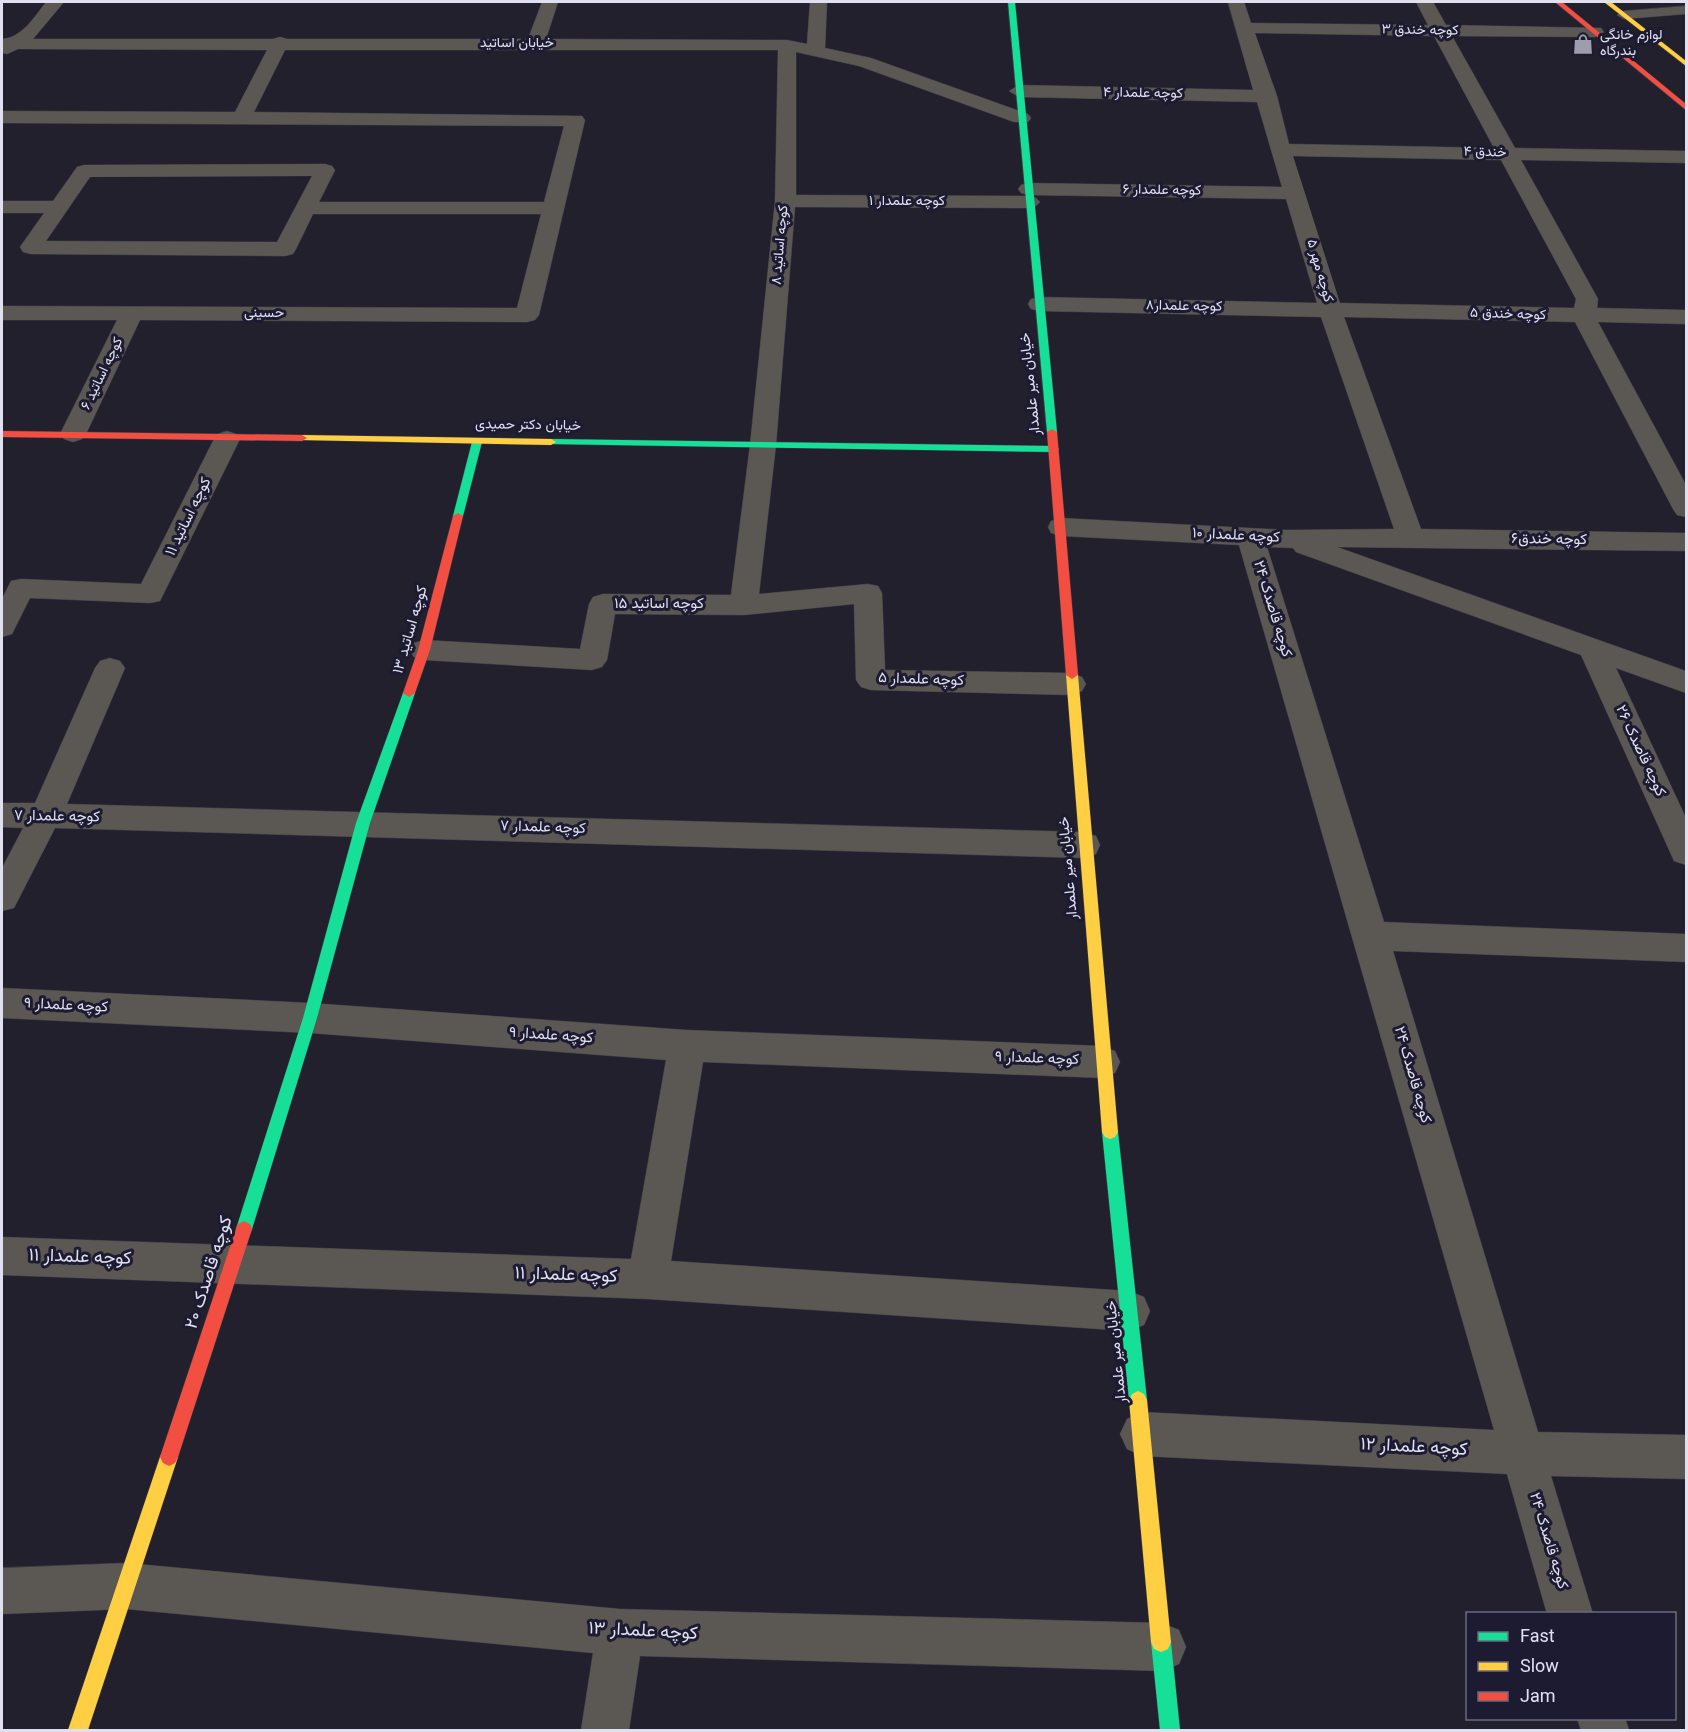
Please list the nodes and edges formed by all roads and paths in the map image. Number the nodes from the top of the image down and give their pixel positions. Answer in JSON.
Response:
{"nodes":[{"id":1,"x":55,"y":2,"type":"edge"},
{"id":2,"x":550,"y":2,"type":"edge"},
{"id":3,"x":819,"y":2,"type":"edge"},
{"id":4,"x":1011,"y":2,"type":"edge"},
{"id":5,"x":1236,"y":2,"type":"edge"},
{"id":6,"x":1425,"y":2,"type":"edge"},
{"id":7,"x":1558,"y":2,"type":"edge"},
{"id":8,"x":1607,"y":2,"type":"edge"},
{"id":9,"x":1686,"y":10,"type":"edge"},
{"id":10,"x":1624,"y":15,"type":"junction"},
{"id":11,"x":1245,"y":28,"type":"junction"},
{"id":12,"x":1358,"y":30,"type":"junction"},
{"id":13,"x":1443,"y":31,"type":"junction"},
{"id":14,"x":1595,"y":32,"type":"junction"},
{"id":15,"x":279,"y":42,"type":"junction"},
{"id":16,"x":535,"y":44,"type":"junction"},
{"id":17,"x":787,"y":45,"type":"junction"},
{"id":18,"x":5,"y":47,"type":"edge"},
{"id":19,"x":1364,"y":48,"type":"dead end"},
{"id":20,"x":816,"y":51,"type":"junction"},
{"id":21,"x":1686,"y":64,"type":"edge"},
{"id":22,"x":1018,"y":91,"type":"junction"},
{"id":23,"x":1267,"y":96,"type":"junction"},
{"id":24,"x":1686,"y":108,"type":"edge"},
{"id":25,"x":2,"y":117,"type":"edge"},
{"id":26,"x":1021,"y":118,"type":"junction"},
{"id":27,"x":241,"y":119,"type":"junction"},
{"id":28,"x":1283,"y":150,"type":"junction"},
{"id":29,"x":1506,"y":153,"type":"junction"},
{"id":30,"x":1686,"y":157,"type":"edge"},
{"id":31,"x":1296,"y":193,"type":"junction"},
{"id":32,"x":1029,"y":196,"type":"junction"},
{"id":33,"x":785,"y":201,"type":"junction"},
{"id":34,"x":2,"y":207,"type":"edge"},
{"id":35,"x":58,"y":207,"type":"junction"},
{"id":36,"x":307,"y":208,"type":"junction"},
{"id":37,"x":554,"y":208,"type":"junction"},
{"id":38,"x":1039,"y":304,"type":"junction"},
{"id":39,"x":1330,"y":309,"type":"junction"},
{"id":40,"x":2,"y":313,"type":"edge"},
{"id":41,"x":132,"y":313,"type":"junction"},
{"id":42,"x":1584,"y":317,"type":"junction"},
{"id":43,"x":1686,"y":317,"type":"edge"},
{"id":44,"x":2,"y":434,"type":"edge"},
{"id":45,"x":73,"y":434,"type":"junction"},
{"id":46,"x":227,"y":439,"type":"junction"},
{"id":47,"x":477,"y":442,"type":"junction"},
{"id":48,"x":764,"y":445,"type":"junction"},
{"id":49,"x":1054,"y":449,"type":"junction"},
{"id":50,"x":1686,"y":509,"type":"edge"},
{"id":51,"x":1061,"y":527,"type":"junction"},
{"id":52,"x":1250,"y":537,"type":"junction"},
{"id":53,"x":1411,"y":538,"type":"junction"},
{"id":54,"x":1287,"y":539,"type":"junction"},
{"id":55,"x":1686,"y":542,"type":"edge"},
{"id":56,"x":744,"y":604,"type":"junction"},
{"id":57,"x":2,"y":627,"type":"edge"},
{"id":58,"x":424,"y":650,"type":"junction"},
{"id":59,"x":1593,"y":650,"type":"junction"},
{"id":60,"x":110,"y":668,"type":"dead end"},
{"id":61,"x":1686,"y":682,"type":"edge"},
{"id":62,"x":1071,"y":684,"type":"junction"},
{"id":63,"x":2,"y":816,"type":"edge"},
{"id":64,"x":45,"y":817,"type":"junction"},
{"id":65,"x":363,"y":823,"type":"junction"},
{"id":66,"x":1084,"y":845,"type":"junction"},
{"id":67,"x":1686,"y":852,"type":"edge"},
{"id":68,"x":2,"y":898,"type":"edge"},
{"id":69,"x":1371,"y":936,"type":"junction"},
{"id":70,"x":1686,"y":948,"type":"edge"},
{"id":71,"x":2,"y":1003,"type":"edge"},
{"id":72,"x":310,"y":1018,"type":"junction"},
{"id":73,"x":687,"y":1046,"type":"junction"},
{"id":74,"x":1102,"y":1062,"type":"junction"},
{"id":75,"x":2,"y":1256,"type":"edge"},
{"id":76,"x":233,"y":1263,"type":"junction"},
{"id":77,"x":648,"y":1279,"type":"junction"},
{"id":78,"x":1130,"y":1311,"type":"junction"},
{"id":79,"x":1142,"y":1434,"type":"junction"},
{"id":80,"x":1522,"y":1453,"type":"junction"},
{"id":81,"x":1686,"y":1457,"type":"edge"},
{"id":82,"x":126,"y":1586,"type":"junction"},
{"id":83,"x":2,"y":1590,"type":"edge"},
{"id":84,"x":1569,"y":1612,"type":"edge"},
{"id":85,"x":620,"y":1632,"type":"junction"},
{"id":86,"x":1162,"y":1647,"type":"junction"},
{"id":87,"x":78,"y":1731,"type":"edge"},
{"id":88,"x":605,"y":1731,"type":"edge"},
{"id":89,"x":1170,"y":1731,"type":"edge"}],
"edges":[{"from":1,"to":18,"type":"street"},
{"from":2,"to":16,"type":"street"},
{"from":3,"to":20,"type":"street"},
{"from":4,"to":22,"type":"street","name":"خیابان میر علمدار"},
{"from":5,"to":11,"type":"street","name":"کوچه مهر ۵"},
{"from":6,"to":13,"type":"street"},
{"from":7,"to":14,"type":"street"},
{"from":8,"to":10,"type":"street"},
{"from":9,"to":10,"type":"lane"},
{"from":10,"to":21,"type":"street"},
{"from":11,"to":12,"type":"street","name":"کوچه خندق ۳"},
{"from":11,"to":23,"type":"street","name":"کوچه مهر ۵"},
{"from":12,"to":13,"type":"street","name":"کوچه خندق ۳"},
{"from":12,"to":19,"type":"street"},
{"from":13,"to":14,"type":"street","name":"کوچه خندق ۳"},
{"from":13,"to":29,"type":"street"},
{"from":14,"to":24,"type":"street"},
{"from":15,"to":16,"type":"street","name":"خیابان اساتید"},
{"from":15,"to":18,"type":"street","name":"خیابان اساتید"},
{"from":15,"to":27,"type":"street"},
{"from":16,"to":17,"type":"street","name":"خیابان اساتید"},
{"from":17,"to":20,"type":"street","name":"خیابان اساتید"},
{"from":17,"to":33,"type":"street","name":"کوچه اساتید ۸"},
{"from":20,"to":26,"type":"street","name":"خیابان اساتید"},
{"from":22,"to":23,"type":"street","name":"کوچه علمدار ۴"},
{"from":22,"to":26,"type":"street","name":"خیابان میر علمدار"},
{"from":23,"to":28,"type":"street","name":"کوچه مهر ۵"},
{"from":25,"to":27,"type":"street"},
{"from":26,"to":32,"type":"street","name":"خیابان میر علمدار"},
{"from":27,"to":37,"type":"street"},
{"from":28,"to":29,"type":"street","name":"خندق ۴"},
{"from":28,"to":31,"type":"street","name":"کوچه مهر ۵"},
{"from":29,"to":30,"type":"street","name":"خندق ۴"},
{"from":29,"to":42,"type":"street"},
{"from":31,"to":32,"type":"street","name":"کوچه علمدار ۶"},
{"from":31,"to":39,"type":"street","name":"کوچه مهر ۵"},
{"from":32,"to":33,"type":"street","name":"کوچه علمدار ۱"},
{"from":32,"to":38,"type":"street","name":"خیابان میر علمدار"},
{"from":33,"to":48,"type":"street","name":"کوچه اساتید ۸"},
{"from":34,"to":35,"type":"street"},
{"from":35,"to":36,"type":"street"},
{"from":35,"to":36,"type":"street"},
{"from":36,"to":37,"type":"street"},
{"from":37,"to":41,"type":"street","name":"حسینی"},
{"from":38,"to":39,"type":"street","name":"کوچه علمدار۸"},
{"from":38,"to":49,"type":"street","name":"خیابان میر علمدار"},
{"from":39,"to":42,"type":"street","name":"کوچه خندق ۵"},
{"from":39,"to":53,"type":"street","name":"کوچه مهر ۵"},
{"from":40,"to":41,"type":"street","name":"حسینی"},
{"from":41,"to":45,"type":"street","name":"کوچه اساتید ۶"},
{"from":42,"to":43,"type":"street","name":"کوچه خندق ۵"},
{"from":42,"to":50,"type":"street"},
{"from":44,"to":45,"type":"street","name":"خیابان دکتر حمیدی"},
{"from":45,"to":46,"type":"street","name":"خیابان دکتر حمیدی"},
{"from":46,"to":47,"type":"street","name":"خیابان دکتر حمیدی"},
{"from":46,"to":57,"type":"street","name":"کوچه اساتید ۱۱"},
{"from":47,"to":48,"type":"street","name":"خیابان دکتر حمیدی"},
{"from":47,"to":58,"type":"street","name":"کوچه اساتید ۱۳"},
{"from":48,"to":49,"type":"street","name":"خیابان دکتر حمیدی"},
{"from":48,"to":56,"type":"street"},
{"from":49,"to":51,"type":"street","name":"خیابان میر علمدار"},
{"from":51,"to":52,"type":"street","name":"کوچه علمدار ۱۰"},
{"from":51,"to":62,"type":"street","name":"خیابان میر علمدار"},
{"from":52,"to":54,"type":"street","name":"کوچه علمدار ۱۰"},
{"from":52,"to":69,"type":"street","name":"کوچه قاصدک ۲۴"},
{"from":53,"to":54,"type":"street","name":"کوچه علمدار ۱۰"},
{"from":53,"to":55,"type":"street","name":"کوچه خندق۶"},
{"from":54,"to":59,"type":"street"},
{"from":56,"to":58,"type":"street","name":"کوچه اساتید ۱۵"},
{"from":56,"to":62,"type":"street","name":"کوچه علمدار ۵"},
{"from":58,"to":65,"type":"street","name":"کوچه اساتید ۱۳"},
{"from":59,"to":61,"type":"street"},
{"from":59,"to":67,"type":"street","name":"کوچه قاصدک ۲۶"},
{"from":60,"to":64,"type":"street"},
{"from":62,"to":66,"type":"street","name":"خیابان میر علمدار"},
{"from":63,"to":64,"type":"street","name":"کوچه علمدار ۷"},
{"from":64,"to":65,"type":"street","name":"کوچه علمدار ۷"},
{"from":64,"to":68,"type":"street"},
{"from":65,"to":66,"type":"street","name":"کوچه علمدار ۷"},
{"from":65,"to":72,"type":"street","name":"کوچه قاصدک ۲۰"},
{"from":66,"to":74,"type":"street","name":"خیابان میر علمدار"},
{"from":69,"to":70,"type":"street"},
{"from":69,"to":80,"type":"street","name":"کوچه قاصدک ۲۴"},
{"from":71,"to":72,"type":"street","name":"کوچه علمدار ۹"},
{"from":72,"to":73,"type":"street","name":"کوچه علمدار ۹"},
{"from":72,"to":76,"type":"street","name":"کوچه قاصدک ۲۰"},
{"from":73,"to":74,"type":"street","name":"کوچه علمدار ۹"},
{"from":73,"to":77,"type":"street"},
{"from":74,"to":78,"type":"street","name":"خیابان میر علمدار"},
{"from":75,"to":76,"type":"street","name":"کوچه علمدار ۱۱"},
{"from":76,"to":77,"type":"street","name":"کوچه علمدار ۱۱"},
{"from":76,"to":82,"type":"street","name":"کوچه قاصدک ۲۰"},
{"from":77,"to":78,"type":"street","name":"کوچه علمدار ۱۱"},
{"from":78,"to":79,"type":"street","name":"خیابان میر علمدار"},
{"from":79,"to":80,"type":"street","name":"کوچه علمدار ۱۲"},
{"from":79,"to":86,"type":"street","name":"خیابان میر علمدار"},
{"from":80,"to":81,"type":"street","name":"کوچه علمدار ۱۲"},
{"from":80,"to":84,"type":"street","name":"کوچه قاصدک ۲۴"},
{"from":82,"to":83,"type":"street","name":"کوچه علمدار ۱۳"},
{"from":82,"to":85,"type":"street","name":"کوچه علمدار ۱۳"},
{"from":82,"to":87,"type":"street","name":"کوچه قاصدک ۲۰"},
{"from":85,"to":86,"type":"street","name":"کوچه علمدار ۱۳"},
{"from":85,"to":88,"type":"street"},
{"from":86,"to":89,"type":"street","name":"خیابان میر علمدار"}]}
